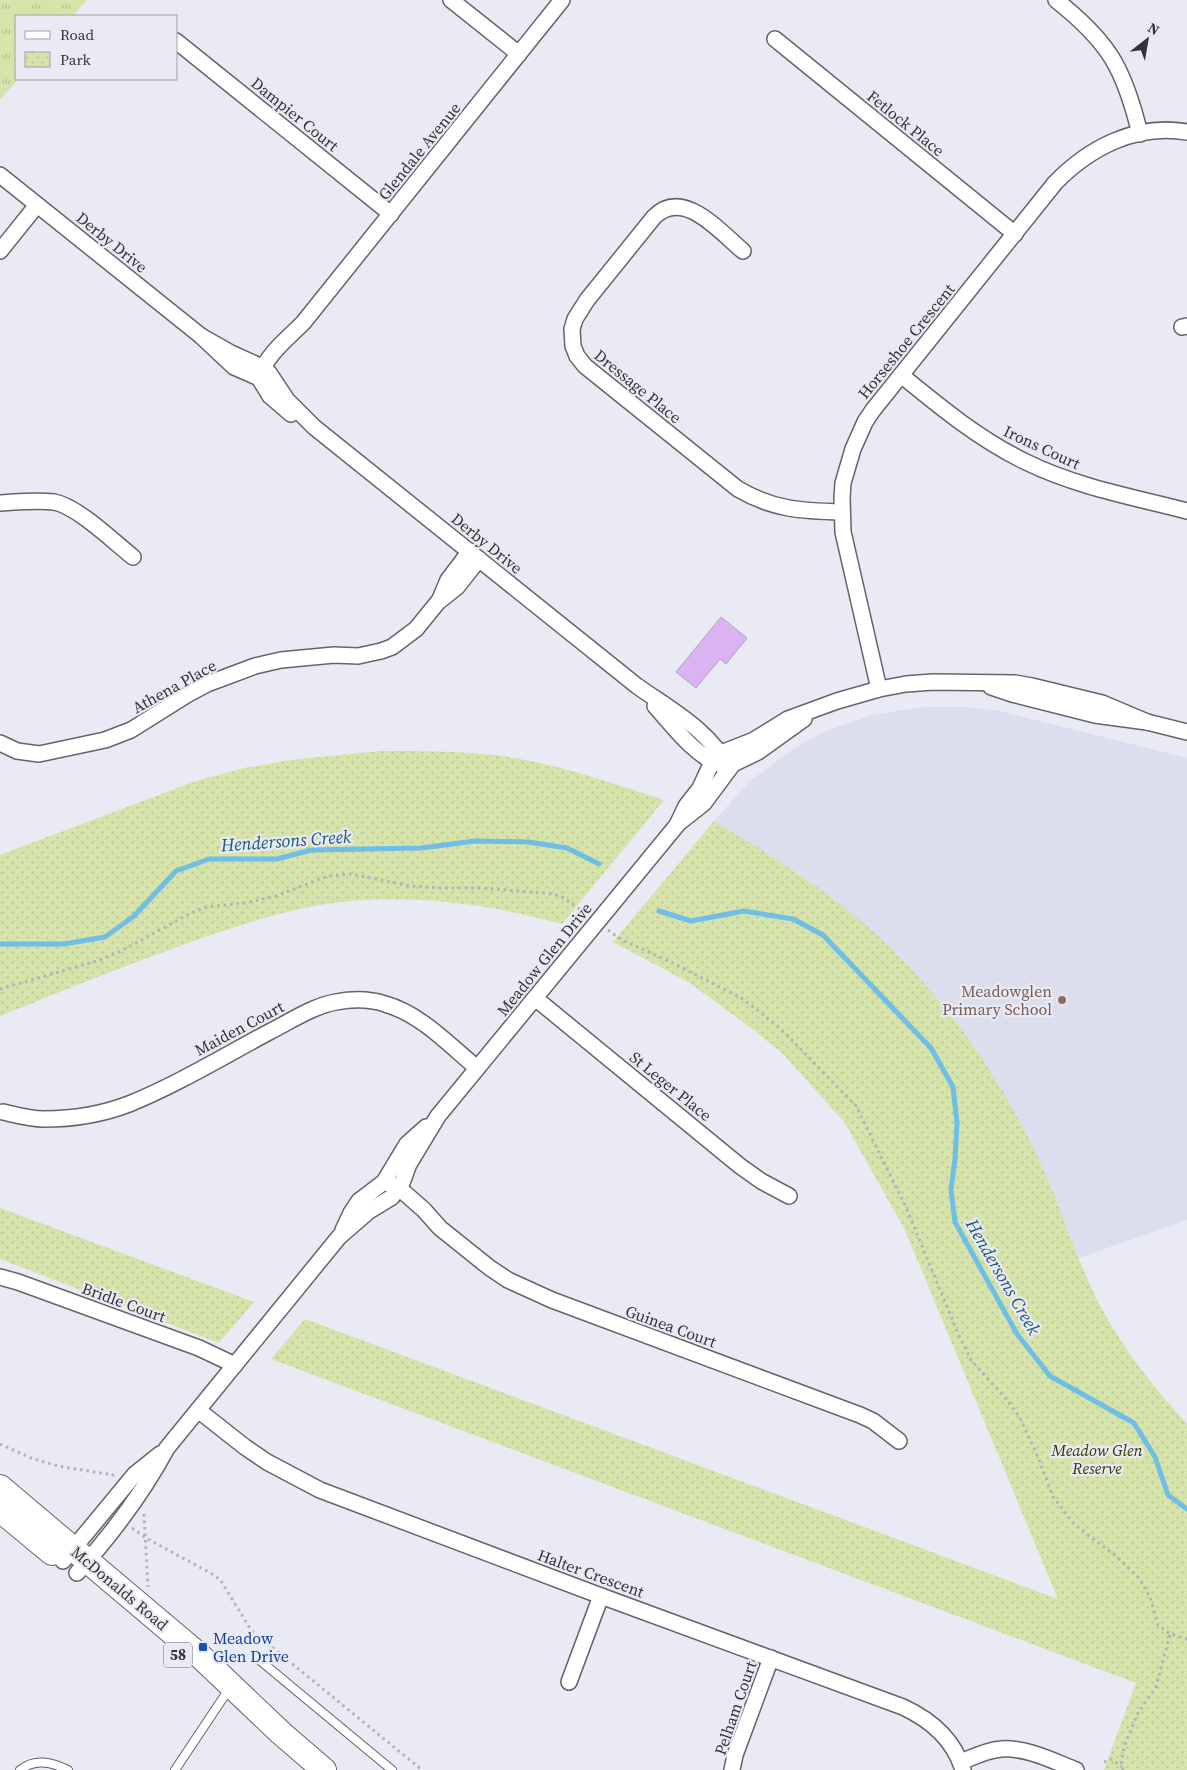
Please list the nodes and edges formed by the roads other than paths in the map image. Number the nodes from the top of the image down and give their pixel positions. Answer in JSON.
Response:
{"nodes":[{"id":1,"x":451,"y":0,"type":"edge"},
{"id":2,"x":562,"y":0,"type":"edge"},
{"id":3,"x":1056,"y":0,"type":"edge"},
{"id":4,"x":775,"y":39,"type":"dead end"},
{"id":5,"x":178,"y":43,"type":"edge"},
{"id":6,"x":519,"y":54,"type":"junction"},
{"id":7,"x":1187,"y":132,"type":"edge"},
{"id":8,"x":1140,"y":134,"type":"junction"},
{"id":9,"x":0,"y":175,"type":"edge"},
{"id":10,"x":37,"y":204,"type":"junction"},
{"id":11,"x":392,"y":214,"type":"junction"},
{"id":12,"x":1015,"y":234,"type":"junction"},
{"id":13,"x":0,"y":251,"type":"edge"},
{"id":14,"x":743,"y":251,"type":"dead end"},
{"id":15,"x":263,"y":373,"type":"junction"},
{"id":16,"x":901,"y":376,"type":"junction"},
{"id":17,"x":0,"y":503,"type":"edge"},
{"id":18,"x":1187,"y":511,"type":"edge"},
{"id":19,"x":842,"y":512,"type":"junction"},
{"id":20,"x":474,"y":555,"type":"junction"},
{"id":21,"x":133,"y":557,"type":"dead end"},
{"id":22,"x":879,"y":689,"type":"junction"},
{"id":23,"x":818,"y":708,"type":"junction"},
{"id":24,"x":1187,"y":732,"type":"edge"},
{"id":25,"x":0,"y":743,"type":"edge"},
{"id":26,"x":716,"y":757,"type":"junction"},
{"id":27,"x":729,"y":768,"type":"junction"},
{"id":28,"x":676,"y":825,"type":"junction"},
{"id":29,"x":535,"y":998,"type":"junction"},
{"id":30,"x":477,"y":1068,"type":"junction"},
{"id":31,"x":3,"y":1112,"type":"dead end"},
{"id":32,"x":438,"y":1116,"type":"junction"},
{"id":33,"x":384,"y":1182,"type":"junction"},
{"id":34,"x":395,"y":1192,"type":"junction"},
{"id":35,"x":789,"y":1196,"type":"dead end"},
{"id":36,"x":339,"y":1237,"type":"junction"},
{"id":37,"x":0,"y":1277,"type":"edge"},
{"id":38,"x":235,"y":1365,"type":"junction"},
{"id":39,"x":198,"y":1410,"type":"junction"},
{"id":40,"x":899,"y":1441,"type":"dead end"},
{"id":41,"x":167,"y":1448,"type":"junction"},
{"id":42,"x":0,"y":1488,"type":"edge"},
{"id":43,"x":0,"y":1510,"type":"edge"},
{"id":44,"x":75,"y":1561,"type":"junction"},
{"id":45,"x":601,"y":1596,"type":"junction"},
{"id":46,"x":258,"y":1658,"type":"dead end"},
{"id":47,"x":771,"y":1658,"type":"junction"},
{"id":48,"x":569,"y":1682,"type":"dead end"},
{"id":49,"x":229,"y":1690,"type":"junction"},
{"id":50,"x":962,"y":1766,"type":"edge"},
{"id":51,"x":321,"y":1769,"type":"edge"},
{"id":52,"x":20,"y":1770,"type":"edge"},
{"id":53,"x":68,"y":1770,"type":"edge"},
{"id":54,"x":174,"y":1770,"type":"edge"},
{"id":55,"x":392,"y":1770,"type":"edge"},
{"id":56,"x":732,"y":1770,"type":"edge"},
{"id":57,"x":1076,"y":1770,"type":"edge"}],
"edges":[{"from":1,"to":6,"type":"street"},
{"from":2,"to":6,"type":"street","name":"Glendale Avenue"},
{"from":3,"to":8,"type":"street"},
{"from":4,"to":12,"type":"street","name":"Fetlock Place"},
{"from":5,"to":11,"type":"street","name":"Dampier Court"},
{"from":6,"to":11,"type":"street","name":"Glendale Avenue"},
{"from":7,"to":8,"type":"street","name":"Horseshoe Crescent"},
{"from":8,"to":12,"type":"street","name":"Horseshoe Crescent"},
{"from":9,"to":10,"type":"street","name":"Derby Drive"},
{"from":10,"to":13,"type":"street"},
{"from":10,"to":15,"type":"street","name":"Derby Drive"},
{"from":11,"to":15,"type":"street","name":"Glendale Avenue"},
{"from":12,"to":16,"type":"street","name":"Horseshoe Crescent"},
{"from":14,"to":19,"type":"street","name":"Dressage Place"},
{"from":15,"to":20,"type":"street","name":"Derby Drive"},
{"from":16,"to":18,"type":"street","name":"Irons Court"},
{"from":16,"to":19,"type":"street","name":"Horseshoe Crescent"},
{"from":17,"to":21,"type":"street"},
{"from":19,"to":22,"type":"street","name":"Horseshoe Crescent"},
{"from":20,"to":25,"type":"street","name":"Athena Place"},
{"from":20,"to":26,"type":"street","name":"Derby Drive"},
{"from":22,"to":23,"type":"street","name":"Meadow Glen Drive"},
{"from":22,"to":24,"type":"street","name":"Meadow Glen Drive"},
{"from":23,"to":26,"type":"street","name":"Meadow Glen Drive"},
{"from":23,"to":27,"type":"street","name":"Meadow Glen Drive"},
{"from":26,"to":27,"type":"street","name":"Derby Drive"},
{"from":26,"to":28,"type":"street","name":"Meadow Glen Drive"},
{"from":27,"to":28,"type":"street","name":"Meadow Glen Drive"},
{"from":28,"to":29,"type":"street","name":"Meadow Glen Drive"},
{"from":29,"to":30,"type":"street","name":"Meadow Glen Drive"},
{"from":29,"to":35,"type":"street","name":"St Leger Place"},
{"from":30,"to":31,"type":"street","name":"Maiden Court"},
{"from":30,"to":32,"type":"street","name":"Meadow Glen Drive"},
{"from":32,"to":33,"type":"street","name":"Meadow Glen Drive"},
{"from":32,"to":34,"type":"street","name":"Meadow Glen Drive"},
{"from":33,"to":34,"type":"street","name":"Guinea Court"},
{"from":33,"to":36,"type":"street","name":"Meadow Glen Drive"},
{"from":34,"to":36,"type":"street","name":"Meadow Glen Drive"},
{"from":34,"to":40,"type":"street","name":"Guinea Court"},
{"from":36,"to":38,"type":"street","name":"Meadow Glen Drive"},
{"from":37,"to":38,"type":"street","name":"Bridle Court"},
{"from":38,"to":39,"type":"street","name":"Meadow Glen Drive"},
{"from":39,"to":41,"type":"street","name":"Meadow Glen Drive"},
{"from":39,"to":45,"type":"street","name":"Halter Crescent"},
{"from":41,"to":44,"type":"street","name":"Meadow Glen Drive"},
{"from":41,"to":44,"type":"street","name":"Meadow Glen Drive"},
{"from":42,"to":44,"type":"main road","name":"McDonalds Road","number":"58"},
{"from":43,"to":44,"type":"main road","name":"McDonalds Road","number":"58"},
{"from":44,"to":49,"type":"main road","name":"McDonalds Road","number":"58"},
{"from":44,"to":49,"type":"main road","name":"McDonalds Road","number":"58"},
{"from":45,"to":47,"type":"street","name":"Halter Crescent"},
{"from":45,"to":48,"type":"street"},
{"from":46,"to":55,"type":"lane"},
{"from":47,"to":50,"type":"street","name":"Halter Crescent"},
{"from":47,"to":56,"type":"street","name":"Pelham Court"},
{"from":49,"to":51,"type":"main road","name":"McDonalds Road","number":"58"},
{"from":49,"to":54,"type":"lane"},
{"from":50,"to":57,"type":"street"},
{"from":52,"to":53,"type":"lane"}]}
